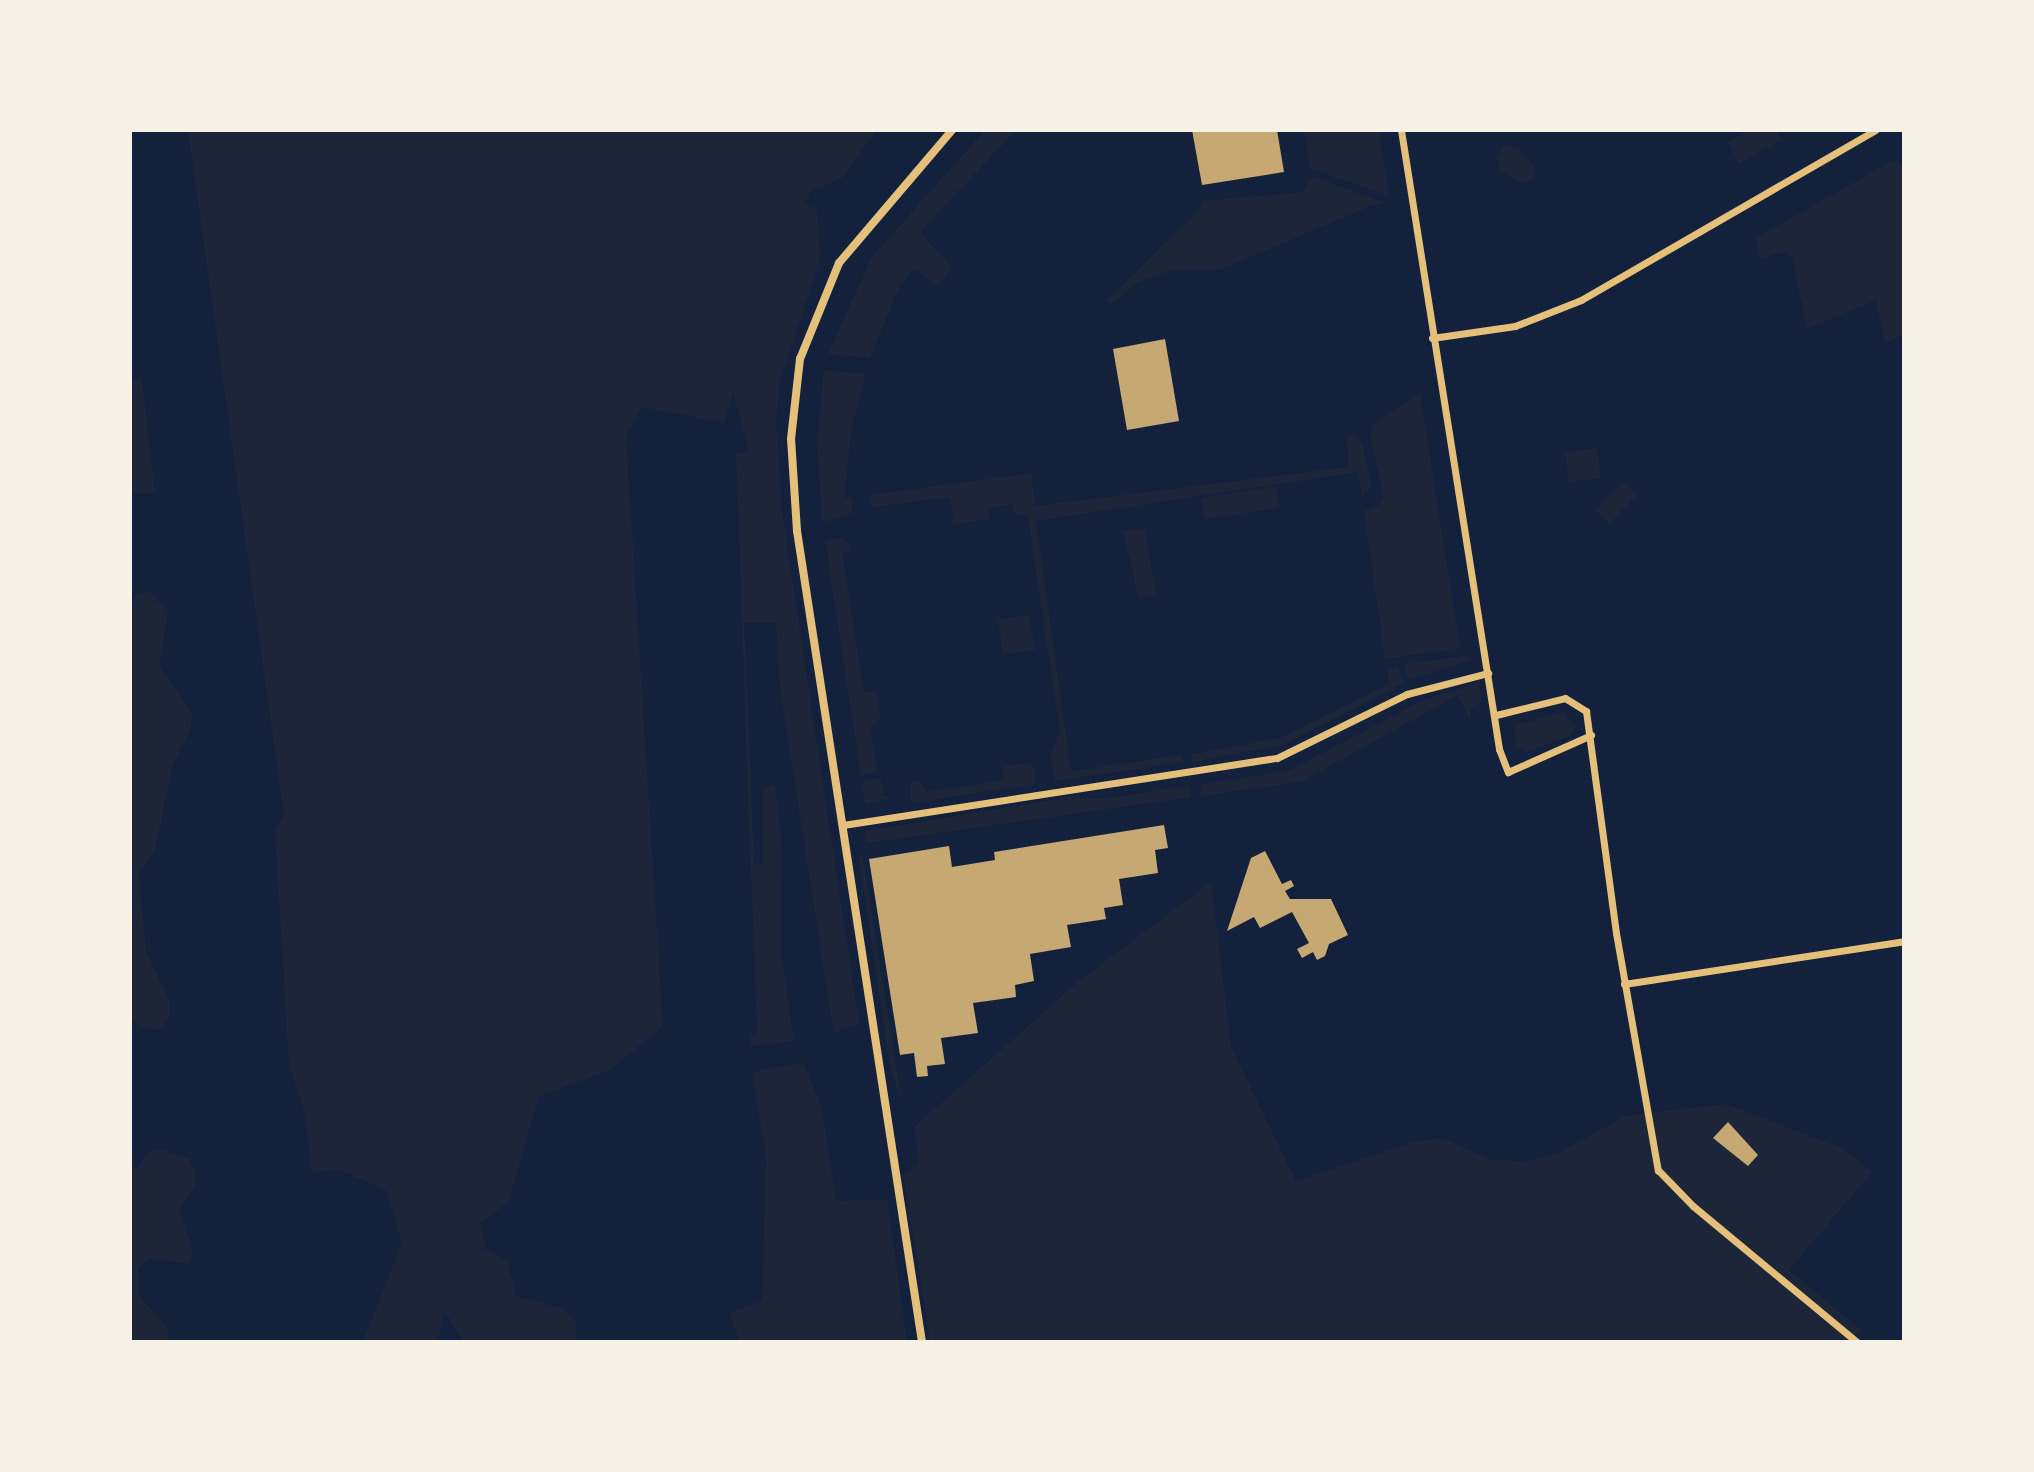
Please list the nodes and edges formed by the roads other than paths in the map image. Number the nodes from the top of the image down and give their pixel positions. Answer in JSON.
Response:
{"nodes":[{"id":1,"x":952,"y":130,"type":"edge"},
{"id":2,"x":1401,"y":130,"type":"edge"},
{"id":3,"x":1875,"y":130,"type":"edge"},
{"id":4,"x":1432,"y":338,"type":"junction"},
{"id":5,"x":1488,"y":673,"type":"junction"},
{"id":6,"x":1496,"y":715,"type":"junction"},
{"id":7,"x":1591,"y":735,"type":"junction"},
{"id":8,"x":843,"y":825,"type":"junction"},
{"id":9,"x":1904,"y":941,"type":"edge"},
{"id":10,"x":1624,"y":984,"type":"junction"},
{"id":11,"x":922,"y":1342,"type":"edge"},
{"id":12,"x":1857,"y":1342,"type":"edge"}],
"edges":[{"from":1,"to":8,"type":"street"},
{"from":2,"to":4,"type":"street"},
{"from":3,"to":4,"type":"street"},
{"from":4,"to":5,"type":"street"},
{"from":5,"to":6,"type":"street"},
{"from":5,"to":8,"type":"street"},
{"from":6,"to":7,"type":"street"},
{"from":6,"to":7,"type":"street"},
{"from":7,"to":10,"type":"street"},
{"from":8,"to":11,"type":"street"},
{"from":9,"to":10,"type":"street"},
{"from":10,"to":12,"type":"street"}]}
